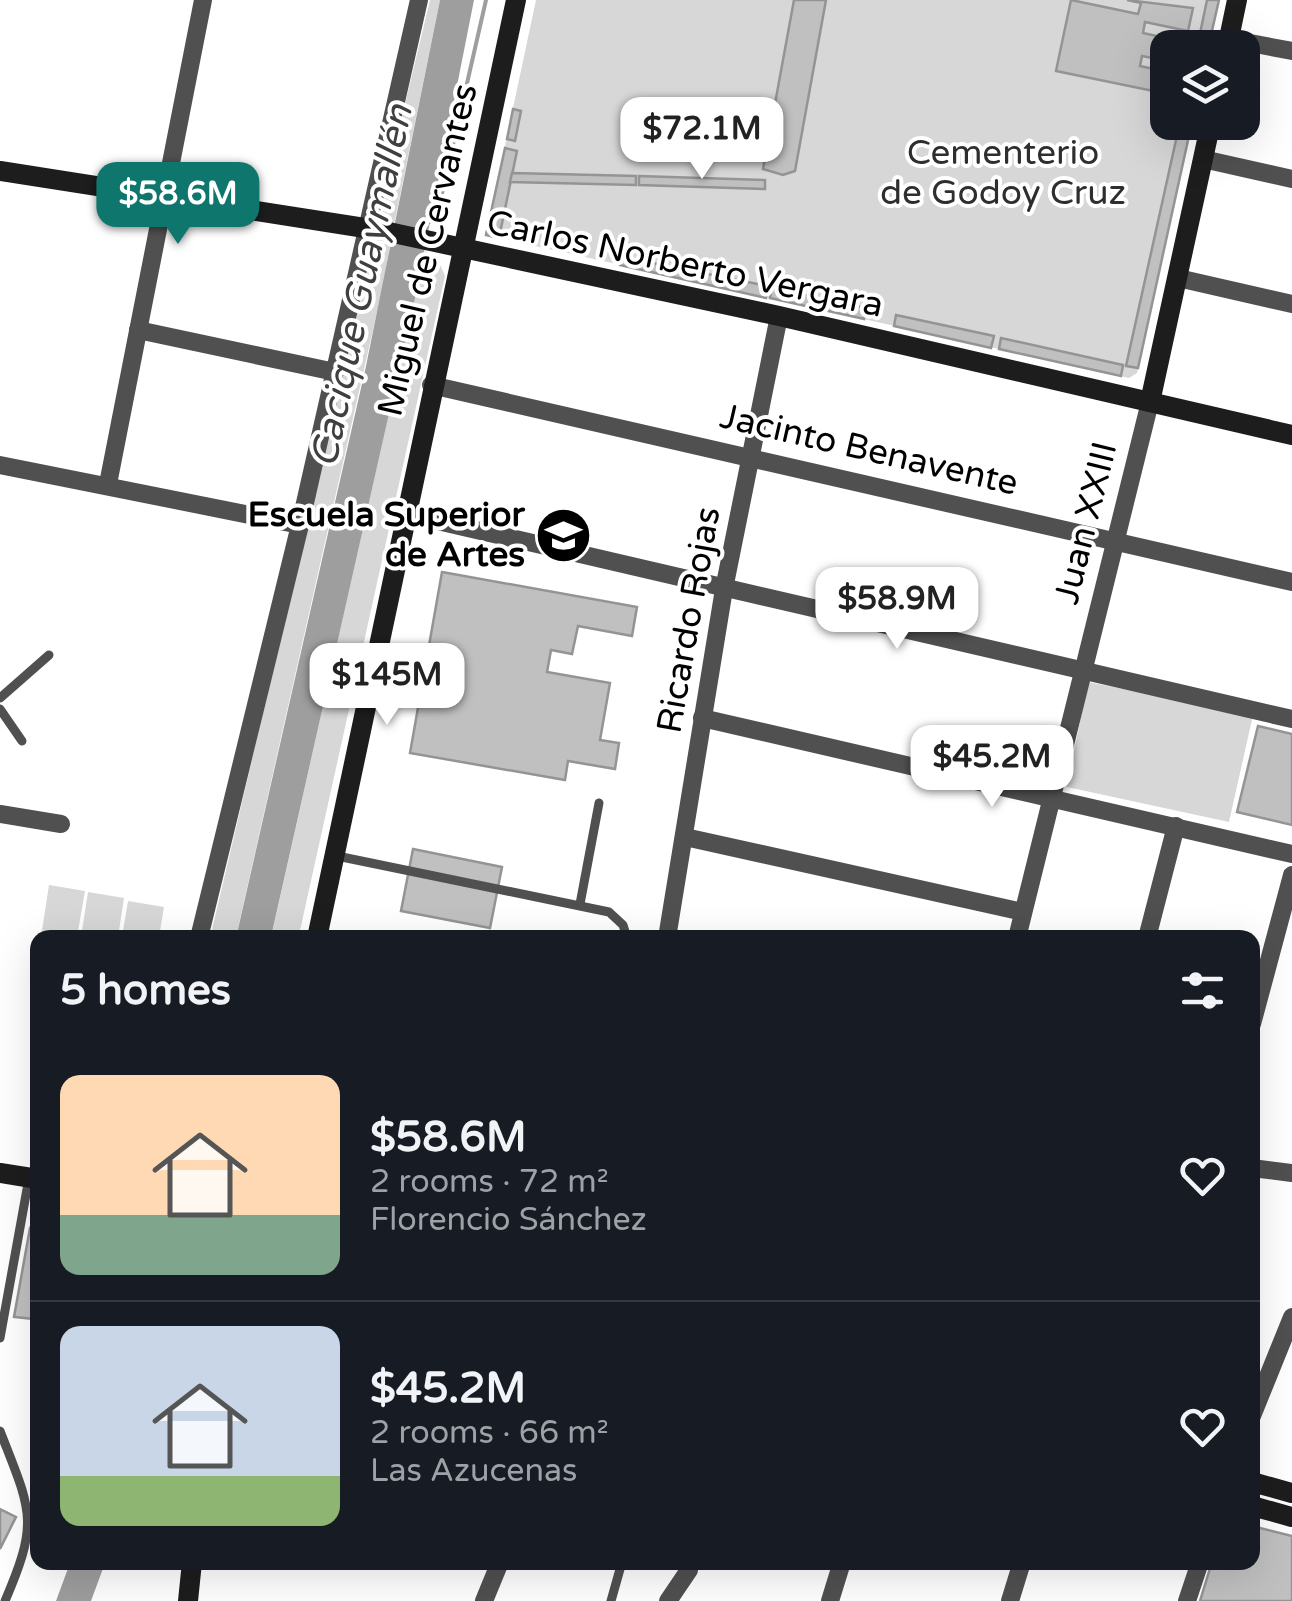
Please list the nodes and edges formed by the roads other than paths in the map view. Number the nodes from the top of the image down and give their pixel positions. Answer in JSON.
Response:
{"nodes":[{"id":1,"x":204,"y":0,"type":"edge"},
{"id":2,"x":419,"y":0,"type":"edge"},
{"id":3,"x":516,"y":0,"type":"edge"},
{"id":4,"x":1237,"y":0,"type":"edge"},
{"id":5,"x":1231,"y":30,"type":"edge"},
{"id":6,"x":1260,"y":47,"type":"edge"},
{"id":7,"x":1292,"y":51,"type":"edge"},
{"id":8,"x":1207,"y":140,"type":"edge"},
{"id":9,"x":1203,"y":159,"type":"junction"},
{"id":10,"x":0,"y":170,"type":"edge"},
{"id":11,"x":1292,"y":179,"type":"edge"},
{"id":12,"x":164,"y":196,"type":"junction"},
{"id":13,"x":368,"y":228,"type":"junction"},
{"id":14,"x":462,"y":248,"type":"junction"},
{"id":15,"x":1178,"y":278,"type":"junction"},
{"id":16,"x":1292,"y":304,"type":"edge"},
{"id":17,"x":779,"y":316,"type":"junction"},
{"id":18,"x":138,"y":330,"type":"junction"},
{"id":19,"x":335,"y":372,"type":"junction"},
{"id":20,"x":432,"y":385,"type":"junction"},
{"id":21,"x":1150,"y":402,"type":"junction"},
{"id":22,"x":1292,"y":435,"type":"edge"},
{"id":23,"x":753,"y":456,"type":"junction"},
{"id":24,"x":0,"y":464,"type":"edge"},
{"id":25,"x":108,"y":484,"type":"junction"},
{"id":26,"x":403,"y":513,"type":"junction"},
{"id":27,"x":300,"y":525,"type":"junction"},
{"id":28,"x":1116,"y":540,"type":"junction"},
{"id":29,"x":1292,"y":582,"type":"edge"},
{"id":30,"x":724,"y":589,"type":"junction"},
{"id":31,"x":49,"y":655,"type":"dead end"},
{"id":32,"x":1082,"y":669,"type":"junction"},
{"id":33,"x":0,"y":698,"type":"edge"},
{"id":34,"x":0,"y":708,"type":"edge"},
{"id":35,"x":702,"y":718,"type":"junction"},
{"id":36,"x":1292,"y":719,"type":"edge"},
{"id":37,"x":22,"y":740,"type":"dead end"},
{"id":38,"x":1048,"y":798,"type":"junction"},
{"id":39,"x":599,"y":803,"type":"dead end"},
{"id":40,"x":0,"y":814,"type":"edge"},
{"id":41,"x":61,"y":824,"type":"dead end"},
{"id":42,"x":1176,"y":826,"type":"junction"},
{"id":43,"x":684,"y":837,"type":"junction"},
{"id":44,"x":1292,"y":854,"type":"edge"},
{"id":45,"x":334,"y":856,"type":"junction"},
{"id":46,"x":1292,"y":875,"type":"edge"},
{"id":47,"x":580,"y":904,"type":"junction"},
{"id":48,"x":1023,"y":912,"type":"junction"},
{"id":49,"x":201,"y":930,"type":"edge"},
{"id":50,"x":307,"y":930,"type":"edge"},
{"id":51,"x":318,"y":930,"type":"edge"},
{"id":52,"x":625,"y":930,"type":"edge"},
{"id":53,"x":668,"y":930,"type":"edge"},
{"id":54,"x":1018,"y":930,"type":"edge"},
{"id":55,"x":1149,"y":930,"type":"edge"},
{"id":56,"x":1260,"y":994,"type":"edge"},
{"id":57,"x":1260,"y":1169,"type":"edge"},
{"id":58,"x":1292,"y":1172,"type":"edge"},
{"id":59,"x":0,"y":1173,"type":"edge"},
{"id":60,"x":30,"y":1178,"type":"edge"},
{"id":61,"x":30,"y":1193,"type":"edge"},
{"id":62,"x":1292,"y":1317,"type":"edge"},
{"id":63,"x":0,"y":1338,"type":"edge"},
{"id":64,"x":1260,"y":1396,"type":"edge"},
{"id":65,"x":0,"y":1431,"type":"edge"},
{"id":66,"x":1260,"y":1484,"type":"edge"},
{"id":67,"x":1292,"y":1493,"type":"edge"},
{"id":68,"x":1260,"y":1508,"type":"edge"},
{"id":69,"x":1292,"y":1517,"type":"edge"},
{"id":70,"x":30,"y":1519,"type":"edge"},
{"id":71,"x":30,"y":1531,"type":"edge"},
{"id":72,"x":191,"y":1570,"type":"edge"},
{"id":73,"x":497,"y":1570,"type":"edge"},
{"id":74,"x":620,"y":1570,"type":"edge"},
{"id":75,"x":689,"y":1570,"type":"dead end"},
{"id":76,"x":840,"y":1570,"type":"edge"},
{"id":77,"x":1020,"y":1570,"type":"edge"},
{"id":78,"x":1197,"y":1570,"type":"edge"},
{"id":79,"x":5,"y":1601,"type":"edge"},
{"id":80,"x":188,"y":1601,"type":"edge"},
{"id":81,"x":484,"y":1601,"type":"edge"},
{"id":82,"x":611,"y":1601,"type":"edge"},
{"id":83,"x":668,"y":1601,"type":"edge"},
{"id":84,"x":830,"y":1601,"type":"edge"},
{"id":85,"x":1010,"y":1601,"type":"edge"},
{"id":86,"x":1187,"y":1601,"type":"edge"}],
"edges":[{"from":1,"to":12,"type":"street"},
{"from":2,"to":13,"type":"street"},
{"from":3,"to":14,"type":"street","name":"Miguel de Cervantes"},
{"from":4,"to":5,"type":"street"},
{"from":6,"to":7,"type":"street"},
{"from":8,"to":9,"type":"street","name":"Juan XXIII"},
{"from":9,"to":11,"type":"street"},
{"from":9,"to":15,"type":"street","name":"Juan XXIII"},
{"from":10,"to":12,"type":"street","name":"Carlos Norberto Vergara"},
{"from":12,"to":13,"type":"street","name":"Carlos Norberto Vergara"},
{"from":12,"to":18,"type":"street"},
{"from":13,"to":14,"type":"street","name":"Carlos Norberto Vergara"},
{"from":13,"to":19,"type":"street"},
{"from":14,"to":17,"type":"street","name":"Carlos Norberto Vergara"},
{"from":14,"to":20,"type":"street","name":"Miguel de Cervantes"},
{"from":15,"to":16,"type":"street"},
{"from":15,"to":21,"type":"street","name":"Juan XXIII"},
{"from":17,"to":21,"type":"street","name":"Carlos Norberto Vergara"},
{"from":17,"to":23,"type":"street","name":"Ricardo Rojas"},
{"from":18,"to":19,"type":"street"},
{"from":18,"to":25,"type":"street"},
{"from":19,"to":27,"type":"street"},
{"from":20,"to":23,"type":"street","name":"Jacinto Benavente"},
{"from":20,"to":26,"type":"street","name":"Miguel de Cervantes"},
{"from":21,"to":22,"type":"street","name":"Carlos Norberto Vergara"},
{"from":21,"to":28,"type":"street","name":"Juan XXIII"},
{"from":23,"to":28,"type":"street","name":"Jacinto Benavente"},
{"from":23,"to":30,"type":"street","name":"Ricardo Rojas"},
{"from":24,"to":25,"type":"street"},
{"from":25,"to":27,"type":"street"},
{"from":26,"to":30,"type":"street"},
{"from":26,"to":45,"type":"street","name":"Miguel de Cervantes"},
{"from":26,"to":50,"type":"street","name":"Miguel de Cervantes"},
{"from":27,"to":49,"type":"street"},
{"from":28,"to":29,"type":"street","name":"Jacinto Benavente"},
{"from":28,"to":32,"type":"street","name":"Juan XXIII"},
{"from":30,"to":32,"type":"street"},
{"from":30,"to":35,"type":"street","name":"Ricardo Rojas"},
{"from":31,"to":33,"type":"lane"},
{"from":32,"to":36,"type":"street"},
{"from":32,"to":38,"type":"street","name":"Juan XXIII"},
{"from":34,"to":37,"type":"lane"},
{"from":35,"to":38,"type":"street"},
{"from":35,"to":43,"type":"street","name":"Ricardo Rojas"},
{"from":38,"to":42,"type":"street"},
{"from":38,"to":48,"type":"street","name":"Juan XXIII"},
{"from":39,"to":47,"type":"lane"},
{"from":40,"to":41,"type":"street"},
{"from":42,"to":44,"type":"street"},
{"from":42,"to":55,"type":"street"},
{"from":43,"to":48,"type":"street"},
{"from":43,"to":53,"type":"street","name":"Ricardo Rojas"},
{"from":45,"to":47,"type":"lane"},
{"from":45,"to":51,"type":"street","name":"Miguel de Cervantes"},
{"from":46,"to":56,"type":"street"},
{"from":47,"to":52,"type":"lane"},
{"from":48,"to":54,"type":"street","name":"Juan XXIII"},
{"from":57,"to":58,"type":"street"},
{"from":59,"to":60,"type":"street"},
{"from":61,"to":63,"type":"lane"},
{"from":62,"to":64,"type":"street"},
{"from":65,"to":70,"type":"lane"},
{"from":66,"to":67,"type":"street"},
{"from":68,"to":69,"type":"street"},
{"from":71,"to":79,"type":"lane"},
{"from":72,"to":80,"type":"street"},
{"from":73,"to":81,"type":"street"},
{"from":74,"to":82,"type":"lane"},
{"from":75,"to":83,"type":"street"},
{"from":76,"to":84,"type":"street"},
{"from":77,"to":85,"type":"street"},
{"from":78,"to":86,"type":"street"}]}
